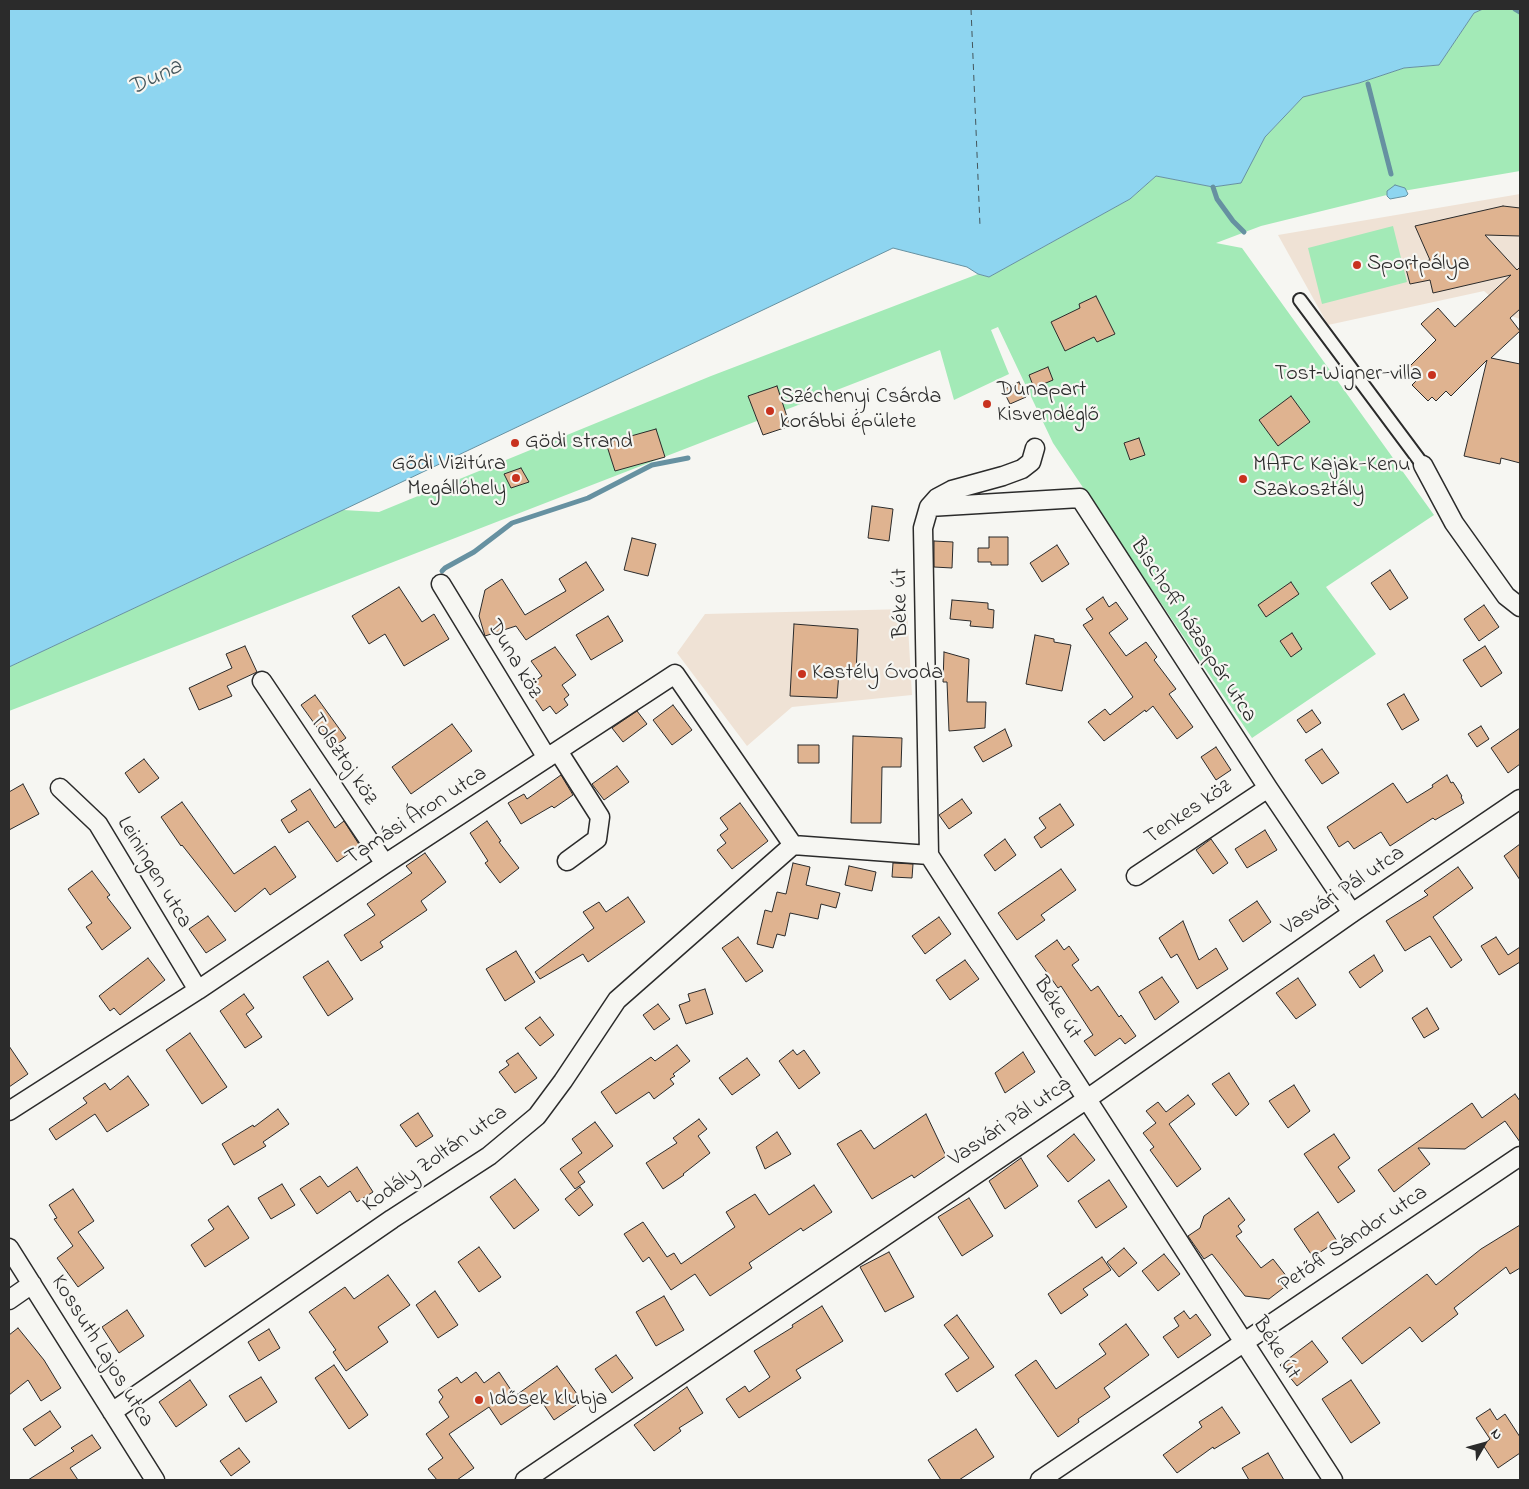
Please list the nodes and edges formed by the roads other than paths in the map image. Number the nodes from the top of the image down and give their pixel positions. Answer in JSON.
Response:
{"nodes":[{"id":1,"x":1300,"y":300,"type":"dead end"},
{"id":2,"x":1035,"y":448,"type":"dead end"},
{"id":3,"x":1423,"y":465,"type":"joint"},
{"id":4,"x":929,"y":508,"type":"junction"},
{"id":5,"x":441,"y":584,"type":"dead end"},
{"id":6,"x":1520,"y":607,"type":"edge"},
{"id":7,"x":262,"y":681,"type":"dead end"},
{"id":8,"x":552,"y":755,"type":"junction"},
{"id":9,"x":60,"y":788,"type":"dead end"},
{"id":10,"x":1268,"y":788,"type":"junction"},
{"id":11,"x":1520,"y":799,"type":"edge"},
{"id":12,"x":793,"y":845,"type":"junction"},
{"id":13,"x":929,"y":855,"type":"junction"},
{"id":14,"x":567,"y":861,"type":"dead end"},
{"id":15,"x":385,"y":864,"type":"junction"},
{"id":16,"x":1136,"y":876,"type":"dead end"},
{"id":17,"x":1352,"y":913,"type":"junction"},
{"id":18,"x":198,"y":990,"type":"junction"},
{"id":19,"x":1087,"y":1099,"type":"junction"},
{"id":20,"x":9,"y":1111,"type":"edge"},
{"id":21,"x":1520,"y":1156,"type":"edge"},
{"id":22,"x":9,"y":1248,"type":"edge"},
{"id":23,"x":32,"y":1284,"type":"junction"},
{"id":24,"x":9,"y":1300,"type":"edge"},
{"id":25,"x":1244,"y":1341,"type":"junction"},
{"id":26,"x":112,"y":1412,"type":"junction"},
{"id":27,"x":155,"y":1480,"type":"edge"},
{"id":28,"x":525,"y":1480,"type":"edge"},
{"id":29,"x":1040,"y":1480,"type":"edge"},
{"id":30,"x":1333,"y":1480,"type":"edge"}],
"edges":[{"from":1,"to":3,"type":"street"},
{"from":2,"to":4,"type":"street"},
{"from":3,"to":6,"type":"street"},
{"from":4,"to":10,"type":"street","name":"Bischoff házaspár utca"},
{"from":4,"to":13,"type":"street","name":"Béke út"},
{"from":5,"to":8,"type":"street","name":"Duna köz"},
{"from":7,"to":15,"type":"street","name":"Tolsztoj köz"},
{"from":8,"to":12,"type":"street","name":"Tamási Áron utca"},
{"from":8,"to":14,"type":"street","name":"Duna köz"},
{"from":8,"to":15,"type":"street","name":"Tamási Áron utca"},
{"from":9,"to":18,"type":"street","name":"Leiningen utca"},
{"from":10,"to":16,"type":"street","name":"Tenkes köz"},
{"from":10,"to":17,"type":"street","name":"Bischoff házaspár utca"},
{"from":11,"to":17,"type":"street","name":"Vasvári Pál utca"},
{"from":12,"to":13,"type":"street"},
{"from":12,"to":26,"type":"street","name":"Kodály Zoltán utca"},
{"from":13,"to":19,"type":"street","name":"Béke út"},
{"from":15,"to":18,"type":"street","name":"Tamási Áron utca"},
{"from":17,"to":19,"type":"street","name":"Vasvári Pál utca"},
{"from":18,"to":20,"type":"street","name":"Tamási Áron utca"},
{"from":19,"to":25,"type":"street","name":"Béke út"},
{"from":19,"to":28,"type":"street","name":"Vasvári Pál utca"},
{"from":21,"to":25,"type":"street","name":"Petőfi Sándor utca"},
{"from":22,"to":23,"type":"street","name":"Kossuth Lajos utca"},
{"from":23,"to":24,"type":"street"},
{"from":23,"to":26,"type":"street","name":"Kossuth Lajos utca"},
{"from":25,"to":29,"type":"street","name":"Petőfi Sándor utca"},
{"from":25,"to":30,"type":"street","name":"Béke út"},
{"from":26,"to":27,"type":"street","name":"Kossuth Lajos utca"}]}
